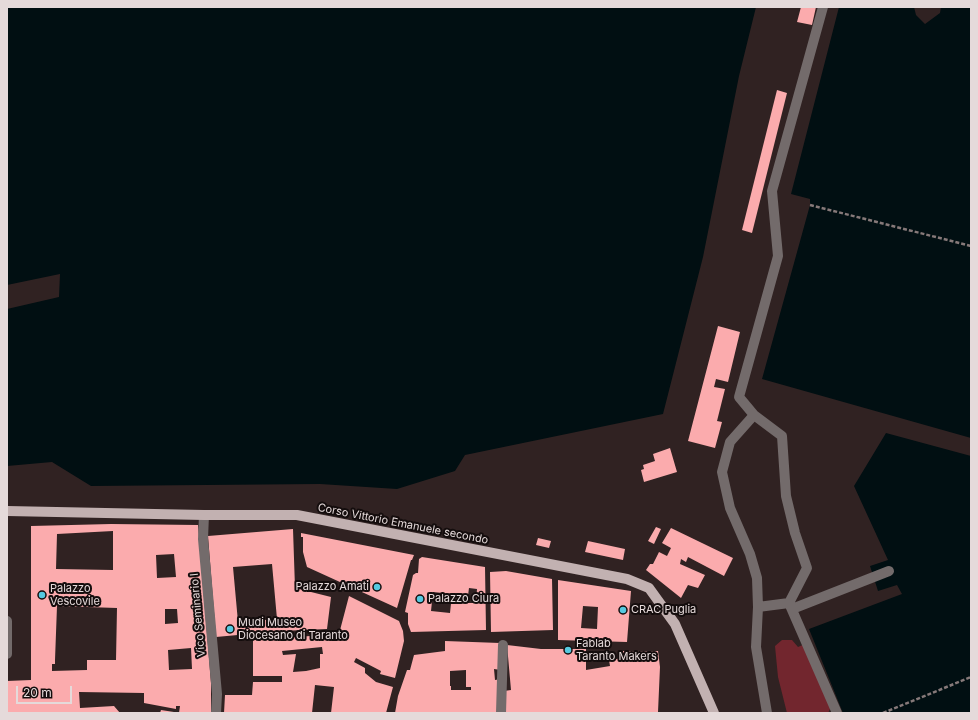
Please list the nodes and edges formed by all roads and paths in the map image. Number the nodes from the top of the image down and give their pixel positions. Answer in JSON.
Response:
{"nodes":[{"id":1,"x":822,"y":7,"type":"edge"},
{"id":2,"x":810,"y":204,"type":"dead end"},
{"id":3,"x":971,"y":246,"type":"edge"},
{"id":4,"x":754,"y":415,"type":"junction"},
{"id":5,"x":7,"y":511,"type":"edge"},
{"id":6,"x":204,"y":515,"type":"junction"},
{"id":7,"x":889,"y":571,"type":"dead end"},
{"id":8,"x":790,"y":606,"type":"junction"},
{"id":9,"x":758,"y":607,"type":"junction"},
{"id":10,"x":7,"y":622,"type":"edge"},
{"id":11,"x":503,"y":645,"type":"dead end"},
{"id":12,"x":7,"y":654,"type":"edge"},
{"id":13,"x":971,"y":677,"type":"edge"},
{"id":14,"x":216,"y":713,"type":"edge"},
{"id":15,"x":501,"y":713,"type":"edge"},
{"id":16,"x":714,"y":713,"type":"edge"},
{"id":17,"x":768,"y":713,"type":"edge"},
{"id":18,"x":837,"y":713,"type":"edge"},
{"id":19,"x":884,"y":713,"type":"edge"}],
"edges":[{"from":1,"to":4,"type":"street"},
{"from":2,"to":3,"type":"path"},
{"from":4,"to":8,"type":"street"},
{"from":4,"to":9,"type":"street"},
{"from":5,"to":6,"type":"main road","name":"Corso Vittorio Emanuele secondo"},
{"from":6,"to":14,"type":"street","name":"Vico Seminario I"},
{"from":6,"to":16,"type":"main road","name":"Corso Vittorio Emanuele secondo"},
{"from":7,"to":8,"type":"street"},
{"from":8,"to":9,"type":"street"},
{"from":8,"to":18,"type":"street"},
{"from":9,"to":17,"type":"street"},
{"from":10,"to":12,"type":"street"},
{"from":11,"to":15,"type":"street"},
{"from":13,"to":19,"type":"path"}]}
